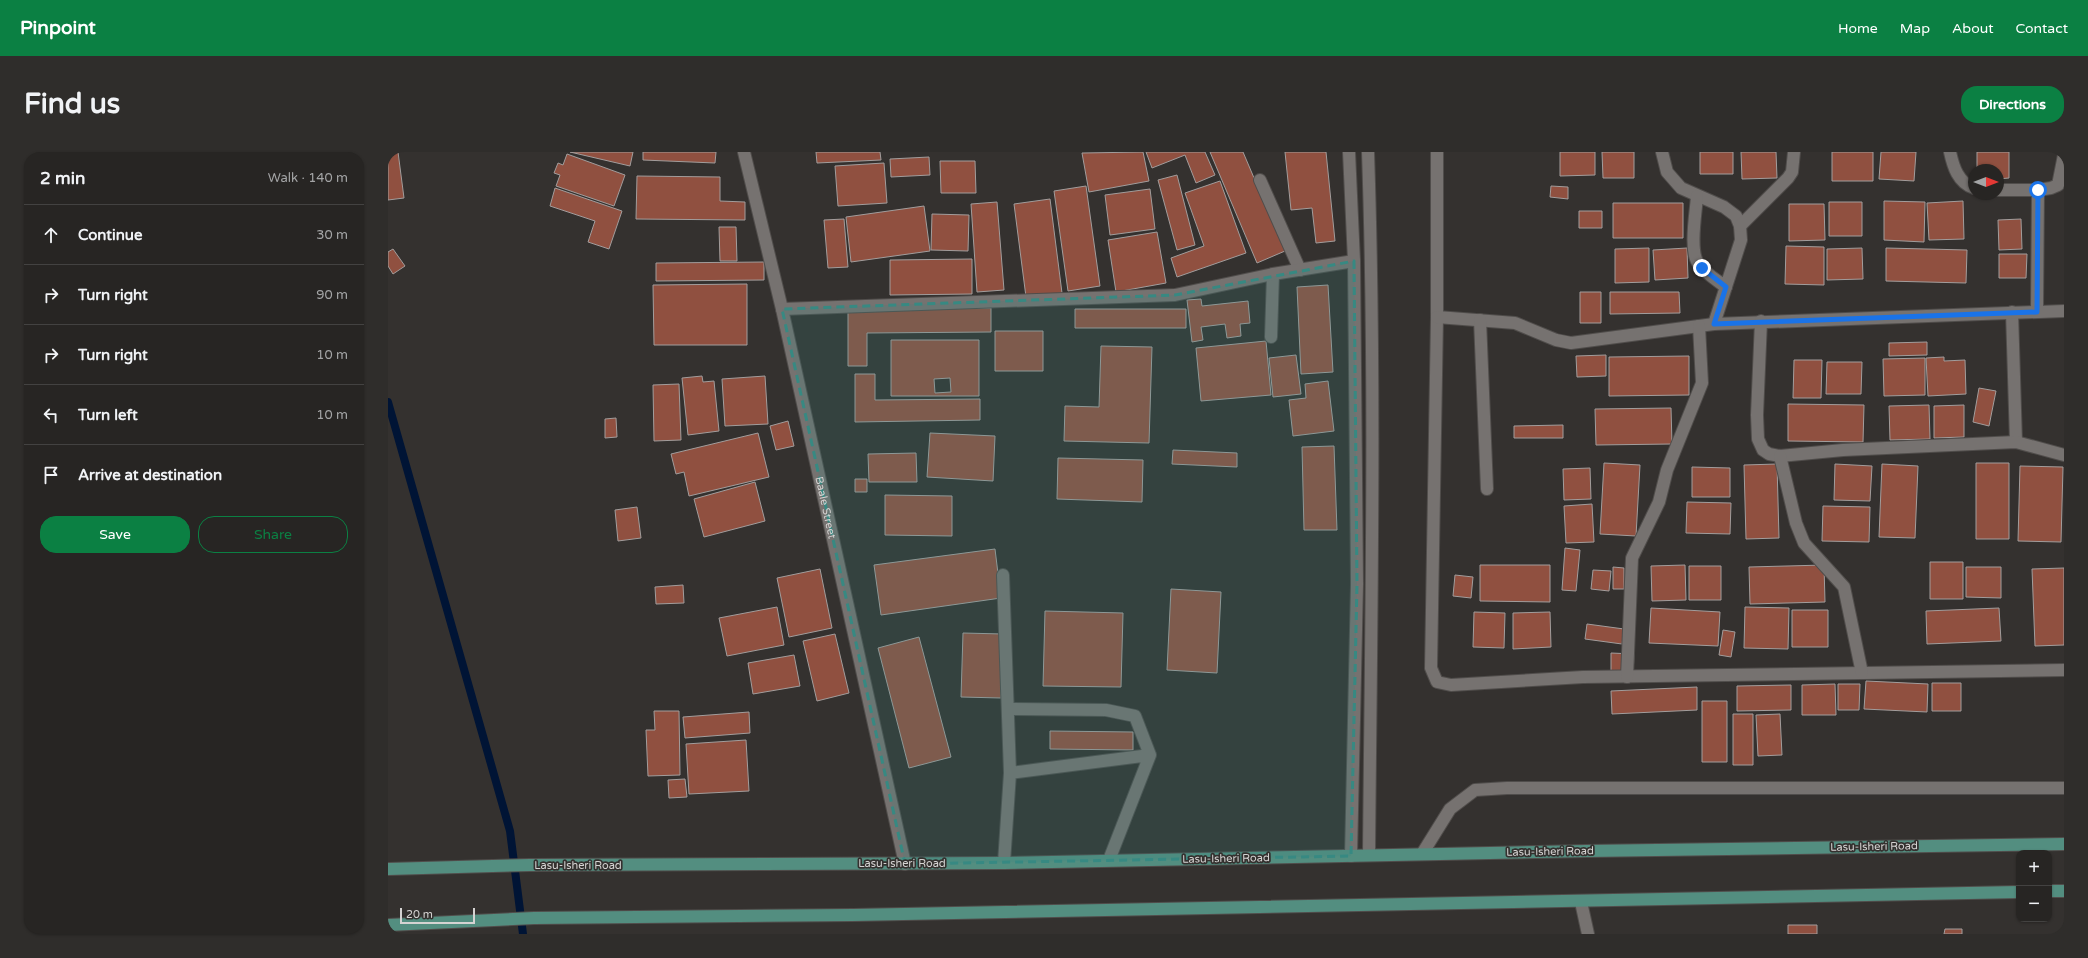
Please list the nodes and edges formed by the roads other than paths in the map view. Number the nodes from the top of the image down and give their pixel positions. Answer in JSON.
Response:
{"nodes":[{"id":1,"x":744,"y":152,"type":"edge"},
{"id":2,"x":1349,"y":152,"type":"edge"},
{"id":3,"x":1368,"y":152,"type":"edge"},
{"id":4,"x":1437,"y":152,"type":"edge"},
{"id":5,"x":1662,"y":152,"type":"edge"},
{"id":6,"x":1794,"y":152,"type":"edge"},
{"id":7,"x":1950,"y":152,"type":"edge"},
{"id":8,"x":2064,"y":155,"type":"edge"},
{"id":9,"x":1260,"y":180,"type":"dead end"},
{"id":10,"x":1968,"y":186,"type":"edge"},
{"id":11,"x":2004,"y":190,"type":"edge"},
{"id":12,"x":2038,"y":190,"type":"junction"},
{"id":13,"x":1697,"y":196,"type":"junction"},
{"id":14,"x":1740,"y":226,"type":"junction"},
{"id":15,"x":1354,"y":261,"type":"junction"},
{"id":16,"x":1300,"y":270,"type":"junction"},
{"id":17,"x":1273,"y":274,"type":"junction"},
{"id":18,"x":1726,"y":287,"type":"junction"},
{"id":19,"x":782,"y":309,"type":"junction"},
{"id":20,"x":2064,"y":311,"type":"edge"},
{"id":21,"x":2012,"y":312,"type":"junction"},
{"id":22,"x":2037,"y":312,"type":"junction"},
{"id":23,"x":1437,"y":318,"type":"junction"},
{"id":24,"x":1480,"y":320,"type":"junction"},
{"id":25,"x":1760,"y":321,"type":"junction"},
{"id":26,"x":1714,"y":324,"type":"junction"},
{"id":27,"x":1699,"y":326,"type":"junction"},
{"id":28,"x":1271,"y":337,"type":"dead end"},
{"id":29,"x":2016,"y":442,"type":"junction"},
{"id":30,"x":2064,"y":455,"type":"edge"},
{"id":31,"x":1780,"y":456,"type":"junction"},
{"id":32,"x":1487,"y":489,"type":"dead end"},
{"id":33,"x":1003,"y":575,"type":"dead end"},
{"id":34,"x":2064,"y":670,"type":"edge"},
{"id":35,"x":1862,"y":673,"type":"junction"},
{"id":36,"x":1626,"y":676,"type":"junction"},
{"id":37,"x":1008,"y":709,"type":"junction"},
{"id":38,"x":1150,"y":755,"type":"junction"},
{"id":39,"x":1010,"y":773,"type":"junction"},
{"id":40,"x":2064,"y":788,"type":"edge"},
{"id":41,"x":2064,"y":844,"type":"edge"},
{"id":42,"x":1422,"y":854,"type":"junction"},
{"id":43,"x":1369,"y":855,"type":"junction"},
{"id":44,"x":1351,"y":856,"type":"junction"},
{"id":45,"x":1109,"y":860,"type":"junction"},
{"id":46,"x":1004,"y":863,"type":"junction"},
{"id":47,"x":905,"y":864,"type":"junction"},
{"id":48,"x":388,"y":869,"type":"edge"},
{"id":49,"x":2052,"y":891,"type":"edge"},
{"id":50,"x":2064,"y":891,"type":"edge"},
{"id":51,"x":2016,"y":892,"type":"edge"},
{"id":52,"x":1581,"y":902,"type":"junction"},
{"id":53,"x":388,"y":925,"type":"edge"},
{"id":54,"x":1588,"y":934,"type":"edge"}],
"edges":[{"from":1,"to":19,"type":"street","name":"Baale Street"},
{"from":2,"to":15,"type":"street"},
{"from":3,"to":43,"type":"street"},
{"from":4,"to":23,"type":"street"},
{"from":5,"to":13,"type":"street"},
{"from":6,"to":14,"type":"street"},
{"from":7,"to":10,"type":"street"},
{"from":8,"to":12,"type":"street"},
{"from":9,"to":16,"type":"street"},
{"from":11,"to":12,"type":"street"},
{"from":12,"to":22,"type":"street"},
{"from":13,"to":14,"type":"street"},
{"from":13,"to":18,"type":"street"},
{"from":14,"to":18,"type":"street"},
{"from":15,"to":16,"type":"street"},
{"from":15,"to":44,"type":"street"},
{"from":16,"to":17,"type":"street"},
{"from":17,"to":19,"type":"street"},
{"from":17,"to":28,"type":"street"},
{"from":18,"to":26,"type":"street"},
{"from":19,"to":47,"type":"street","name":"Baale Street"},
{"from":20,"to":22,"type":"street"},
{"from":21,"to":22,"type":"street"},
{"from":21,"to":25,"type":"street"},
{"from":21,"to":29,"type":"street"},
{"from":23,"to":24,"type":"street"},
{"from":23,"to":36,"type":"street"},
{"from":24,"to":27,"type":"street"},
{"from":24,"to":32,"type":"street"},
{"from":25,"to":26,"type":"street"},
{"from":25,"to":31,"type":"street"},
{"from":26,"to":27,"type":"street"},
{"from":27,"to":36,"type":"street"},
{"from":29,"to":30,"type":"street"},
{"from":29,"to":31,"type":"street"},
{"from":31,"to":35,"type":"street"},
{"from":33,"to":37,"type":"street"},
{"from":34,"to":35,"type":"street"},
{"from":35,"to":36,"type":"street"},
{"from":37,"to":38,"type":"street"},
{"from":37,"to":39,"type":"street"},
{"from":38,"to":39,"type":"street"},
{"from":38,"to":45,"type":"street"},
{"from":39,"to":46,"type":"street"},
{"from":40,"to":42,"type":"street"},
{"from":41,"to":42,"type":"main road","name":"Lasu-Isheri Road"},
{"from":42,"to":43,"type":"main road","name":"Lasu-Isheri Road"},
{"from":43,"to":44,"type":"main road","name":"Lasu-Isheri Road"},
{"from":44,"to":45,"type":"main road","name":"Lasu-Isheri Road"},
{"from":45,"to":46,"type":"main road","name":"Lasu-Isheri Road"},
{"from":46,"to":47,"type":"main road","name":"Lasu-Isheri Road"},
{"from":47,"to":48,"type":"main road","name":"Lasu-Isheri Road"},
{"from":49,"to":50,"type":"main road"},
{"from":51,"to":52,"type":"main road"},
{"from":52,"to":53,"type":"main road"},
{"from":52,"to":54,"type":"street"}]}
